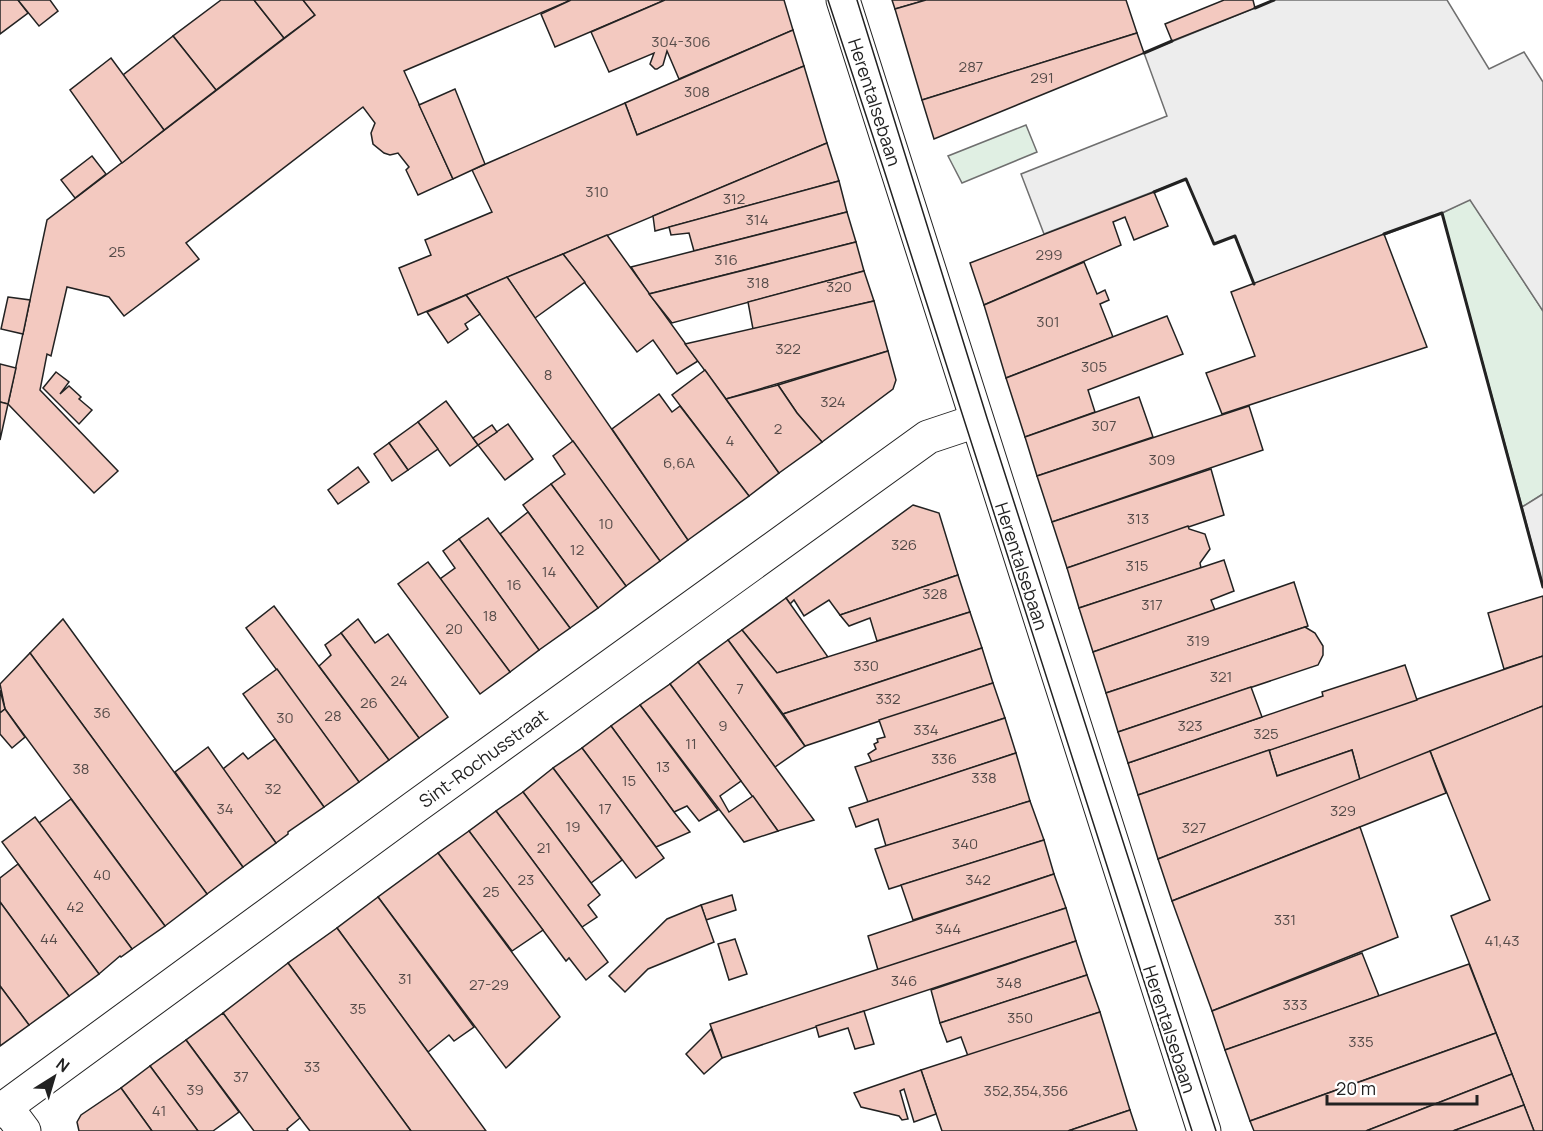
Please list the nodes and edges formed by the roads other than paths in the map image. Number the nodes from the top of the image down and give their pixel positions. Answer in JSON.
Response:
{"nodes":[{"id":1,"x":843,"y":0,"type":"edge"},
{"id":2,"x":976,"y":422,"type":"junction"},
{"id":3,"x":10,"y":1116,"type":"edge"},
{"id":4,"x":1204,"y":1131,"type":"edge"}],
"edges":[{"from":1,"to":2,"type":"street","name":"Herentalsebaan"},
{"from":2,"to":3,"type":"street","name":"Sint-Rochusstraat"},
{"from":2,"to":4,"type":"street","name":"Herentalsebaan"}]}
